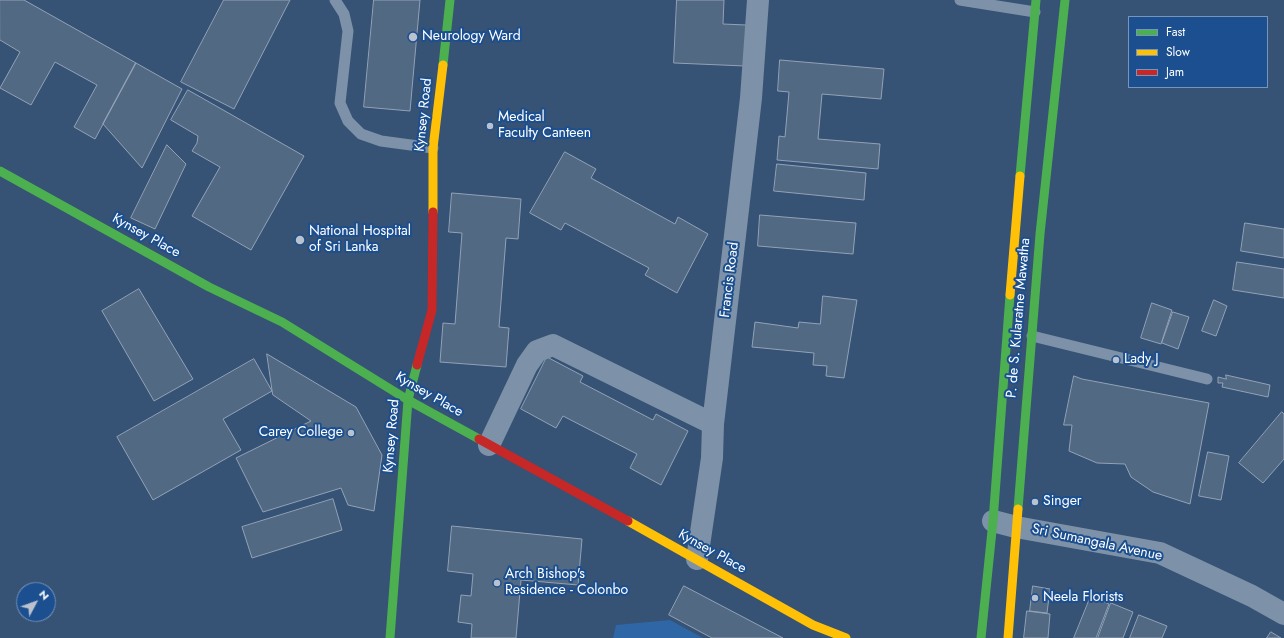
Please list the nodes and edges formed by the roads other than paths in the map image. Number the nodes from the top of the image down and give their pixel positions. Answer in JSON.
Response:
{"nodes":[{"id":1,"x":335,"y":0,"type":"edge"},
{"id":2,"x":450,"y":0,"type":"edge"},
{"id":3,"x":758,"y":0,"type":"edge"},
{"id":4,"x":960,"y":0,"type":"edge"},
{"id":5,"x":1036,"y":0,"type":"edge"},
{"id":6,"x":1065,"y":0,"type":"edge"},
{"id":7,"x":1034,"y":12,"type":"junction"},
{"id":8,"x":433,"y":148,"type":"junction"},
{"id":9,"x":4,"y":173,"type":"edge"},
{"id":10,"x":0,"y":186,"type":"edge"},
{"id":11,"x":1032,"y":336,"type":"junction"},
{"id":12,"x":1207,"y":379,"type":"dead end"},
{"id":13,"x":408,"y":400,"type":"junction"},
{"id":14,"x":713,"y":424,"type":"junction"},
{"id":15,"x":489,"y":445,"type":"junction"},
{"id":16,"x":994,"y":521,"type":"junction"},
{"id":17,"x":1016,"y":526,"type":"junction"},
{"id":18,"x":697,"y":559,"type":"junction"},
{"id":19,"x":1284,"y":614,"type":"edge"},
{"id":20,"x":390,"y":638,"type":"edge"},
{"id":21,"x":846,"y":638,"type":"edge"},
{"id":22,"x":980,"y":638,"type":"edge"},
{"id":23,"x":1008,"y":638,"type":"edge"}],
"edges":[{"from":1,"to":8,"type":"lane"},
{"from":2,"to":8,"type":"street","name":"Kynsey Road"},
{"from":3,"to":14,"type":"street","name":"Francis Road"},
{"from":4,"to":7,"type":"lane"},
{"from":5,"to":7,"type":"street","name":"P. de S. Kularatne Mawatha"},
{"from":6,"to":11,"type":"street","name":"P. de S. Kularatne Mawatha"},
{"from":7,"to":16,"type":"street","name":"P. de S. Kularatne Mawatha"},
{"from":8,"to":13,"type":"street","name":"Kynsey Road"},
{"from":9,"to":10,"type":"lane"},
{"from":9,"to":13,"type":"street","name":"Kynsey Place"},
{"from":11,"to":12,"type":"lane"},
{"from":11,"to":17,"type":"street","name":"P. de S. Kularatne Mawatha"},
{"from":13,"to":15,"type":"street","name":"Kynsey Place"},
{"from":13,"to":20,"type":"street","name":"Kynsey Road"},
{"from":14,"to":15,"type":"street"},
{"from":14,"to":18,"type":"street","name":"Francis Road"},
{"from":15,"to":18,"type":"street","name":"Kynsey Place"},
{"from":16,"to":17,"type":"street","name":"Sri Sumangala Avenue"},
{"from":16,"to":22,"type":"street","name":"P. de S. Kularatne Mawatha"},
{"from":17,"to":19,"type":"street","name":"Sri Sumangala Avenue"},
{"from":17,"to":23,"type":"street","name":"P. de S. Kularatne Mawatha"},
{"from":18,"to":21,"type":"street","name":"Kynsey Place"}]}
